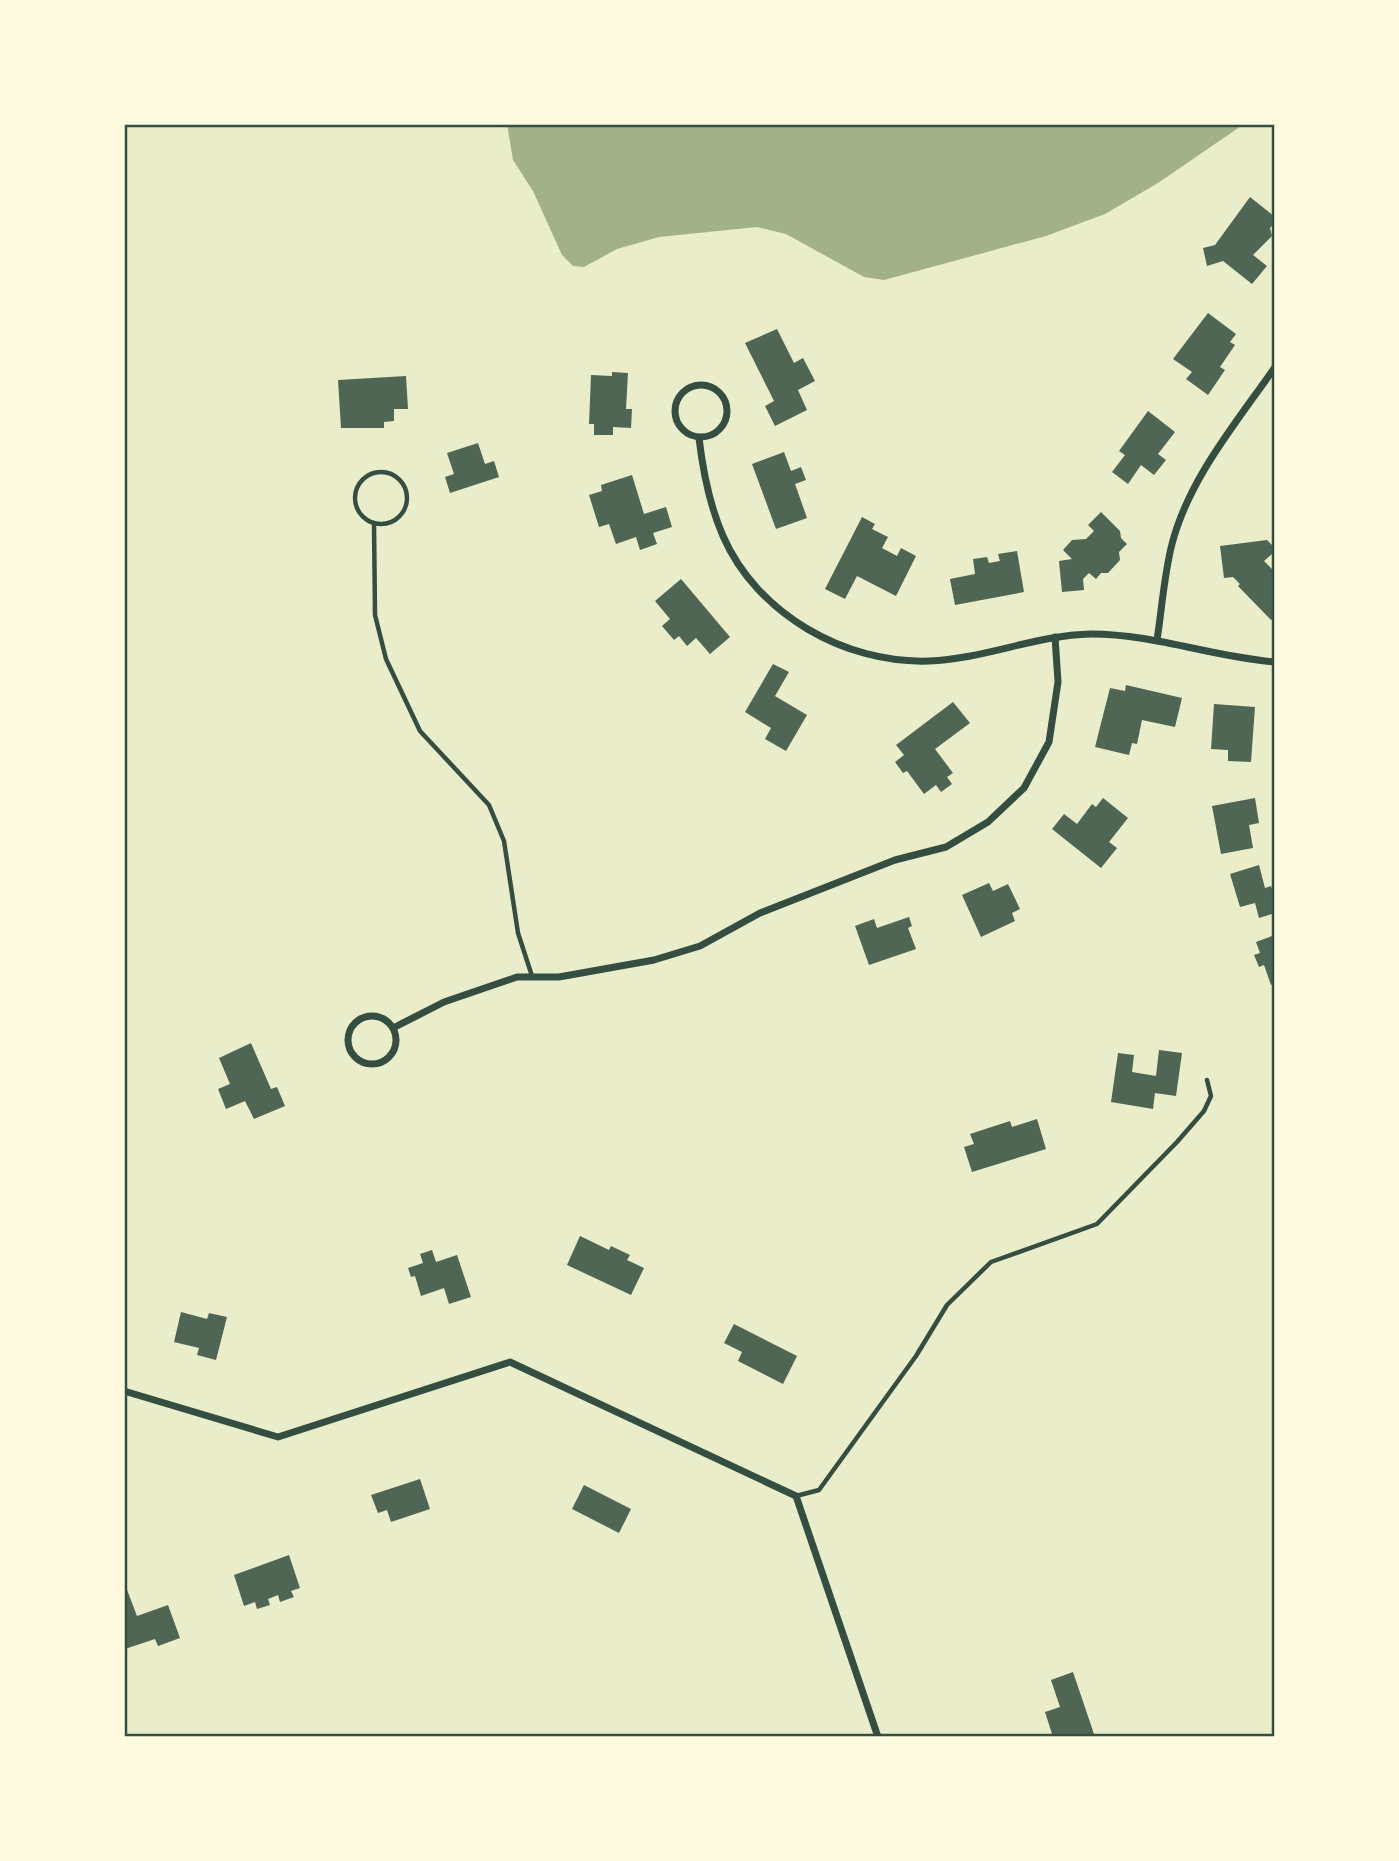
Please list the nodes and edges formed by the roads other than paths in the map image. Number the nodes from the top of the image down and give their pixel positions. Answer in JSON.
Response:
{"nodes":[{"id":1,"x":1275,"y":367,"type":"edge"},
{"id":2,"x":699,"y":438,"type":"junction"},
{"id":3,"x":374,"y":523,"type":"junction"},
{"id":4,"x":1055,"y":637,"type":"junction"},
{"id":5,"x":1157,"y":640,"type":"junction"},
{"id":6,"x":1275,"y":662,"type":"edge"},
{"id":7,"x":532,"y":977,"type":"junction"},
{"id":8,"x":393,"y":1028,"type":"junction"},
{"id":9,"x":1207,"y":1080,"type":"dead end"},
{"id":10,"x":124,"y":1391,"type":"edge"},
{"id":11,"x":796,"y":1496,"type":"junction"},
{"id":12,"x":878,"y":1737,"type":"edge"}],
"edges":[{"from":1,"to":5,"type":"street"},
{"from":2,"to":2,"type":"street"},
{"from":2,"to":4,"type":"street"},
{"from":3,"to":3,"type":"lane"},
{"from":3,"to":7,"type":"lane"},
{"from":4,"to":5,"type":"street"},
{"from":4,"to":7,"type":"street"},
{"from":5,"to":6,"type":"street"},
{"from":7,"to":8,"type":"street"},
{"from":8,"to":8,"type":"street"},
{"from":9,"to":11,"type":"lane"},
{"from":10,"to":11,"type":"street"},
{"from":11,"to":12,"type":"street"}]}
